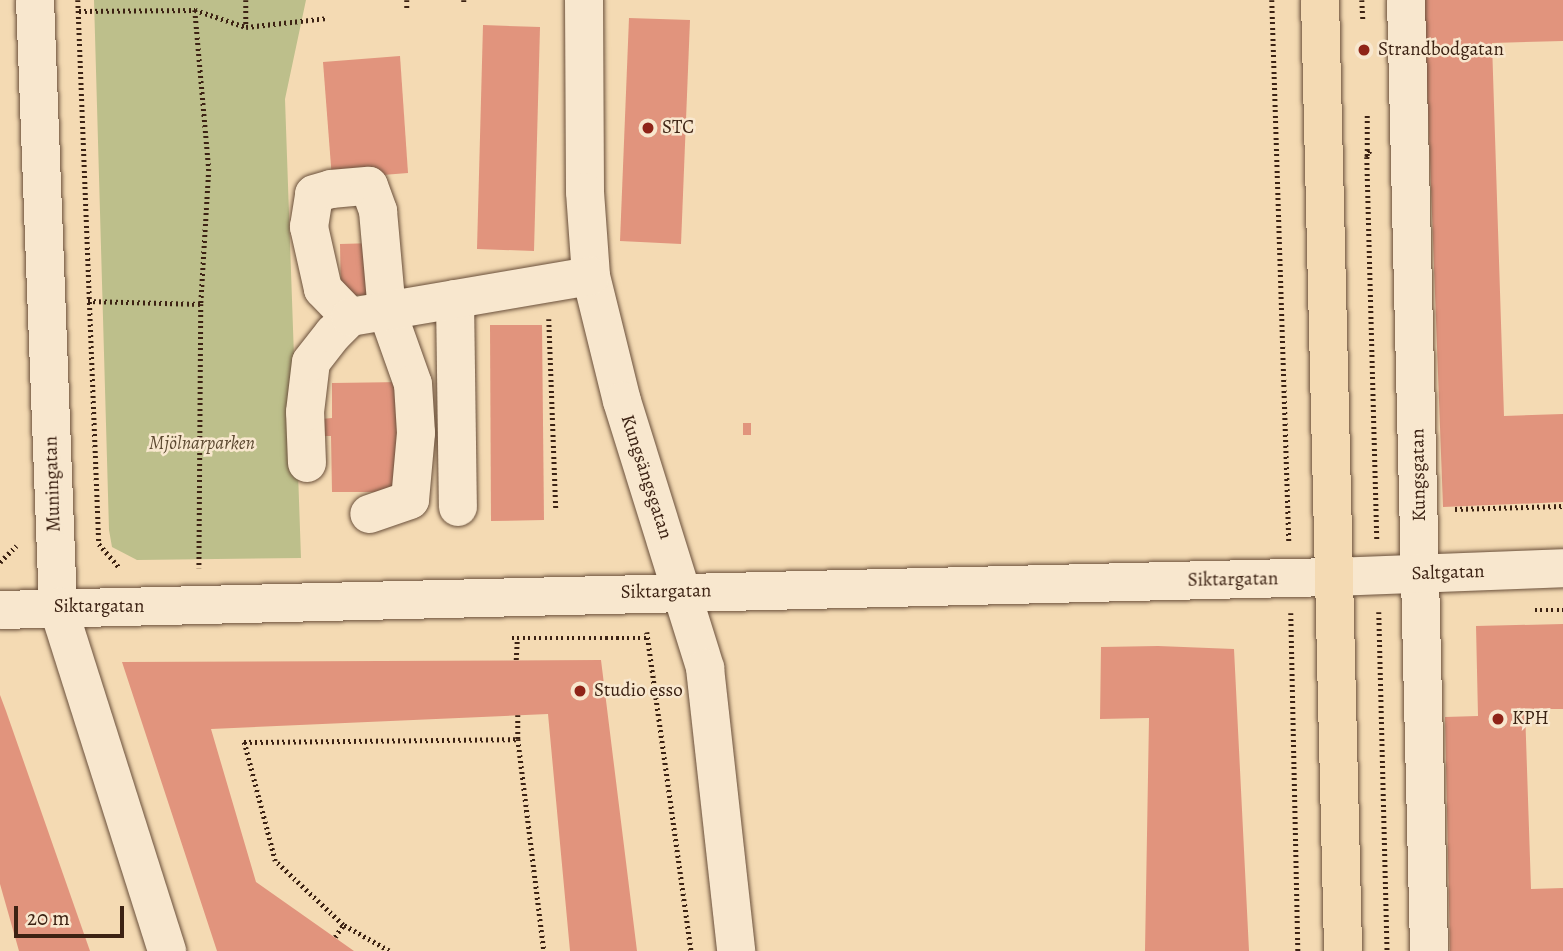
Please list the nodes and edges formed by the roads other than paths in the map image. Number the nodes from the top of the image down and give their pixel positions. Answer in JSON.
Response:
{"nodes":[{"id":1,"x":35,"y":0,"type":"edge"},
{"id":2,"x":584,"y":0,"type":"edge"},
{"id":3,"x":1320,"y":0,"type":"edge"},
{"id":4,"x":1406,"y":0,"type":"edge"},
{"id":5,"x":592,"y":276,"type":"junction"},
{"id":6,"x":455,"y":299,"type":"junction"},
{"id":7,"x":369,"y":314,"type":"junction"},
{"id":8,"x":307,"y":463,"type":"dead end"},
{"id":9,"x":458,"y":507,"type":"dead end"},
{"id":10,"x":369,"y":514,"type":"dead end"},
{"id":11,"x":1563,"y":568,"type":"edge"},
{"id":12,"x":1421,"y":574,"type":"junction"},
{"id":13,"x":1333,"y":577,"type":"junction"},
{"id":14,"x":682,"y":592,"type":"junction"},
{"id":15,"x":58,"y":607,"type":"junction"},
{"id":16,"x":0,"y":610,"type":"edge"},
{"id":17,"x":167,"y":951,"type":"edge"},
{"id":18,"x":736,"y":951,"type":"edge"},
{"id":19,"x":1343,"y":951,"type":"edge"},
{"id":20,"x":1429,"y":951,"type":"edge"}],
"edges":[{"from":1,"to":15,"type":"street","name":"Muningatan"},
{"from":2,"to":5,"type":"street","name":"Kungsängsgatan"},
{"from":3,"to":13,"type":"main road"},
{"from":4,"to":12,"type":"street","name":"Kungsgatan"},
{"from":5,"to":6,"type":"street"},
{"from":5,"to":14,"type":"street","name":"Kungsängsgatan"},
{"from":6,"to":7,"type":"street"},
{"from":6,"to":9,"type":"street"},
{"from":7,"to":8,"type":"street"},
{"from":7,"to":10,"type":"street"},
{"from":11,"to":12,"type":"street","name":"Saltgatan"},
{"from":12,"to":13,"type":"street","name":"Saltgatan"},
{"from":12,"to":20,"type":"street","name":"Kungsgatan"},
{"from":13,"to":14,"type":"street","name":"Siktargatan"},
{"from":13,"to":19,"type":"main road"},
{"from":14,"to":15,"type":"street","name":"Siktargatan"},
{"from":14,"to":18,"type":"street","name":"Kungsängsgatan"},
{"from":15,"to":16,"type":"street","name":"Siktargatan"},
{"from":15,"to":17,"type":"street","name":"Muningatan"}]}
